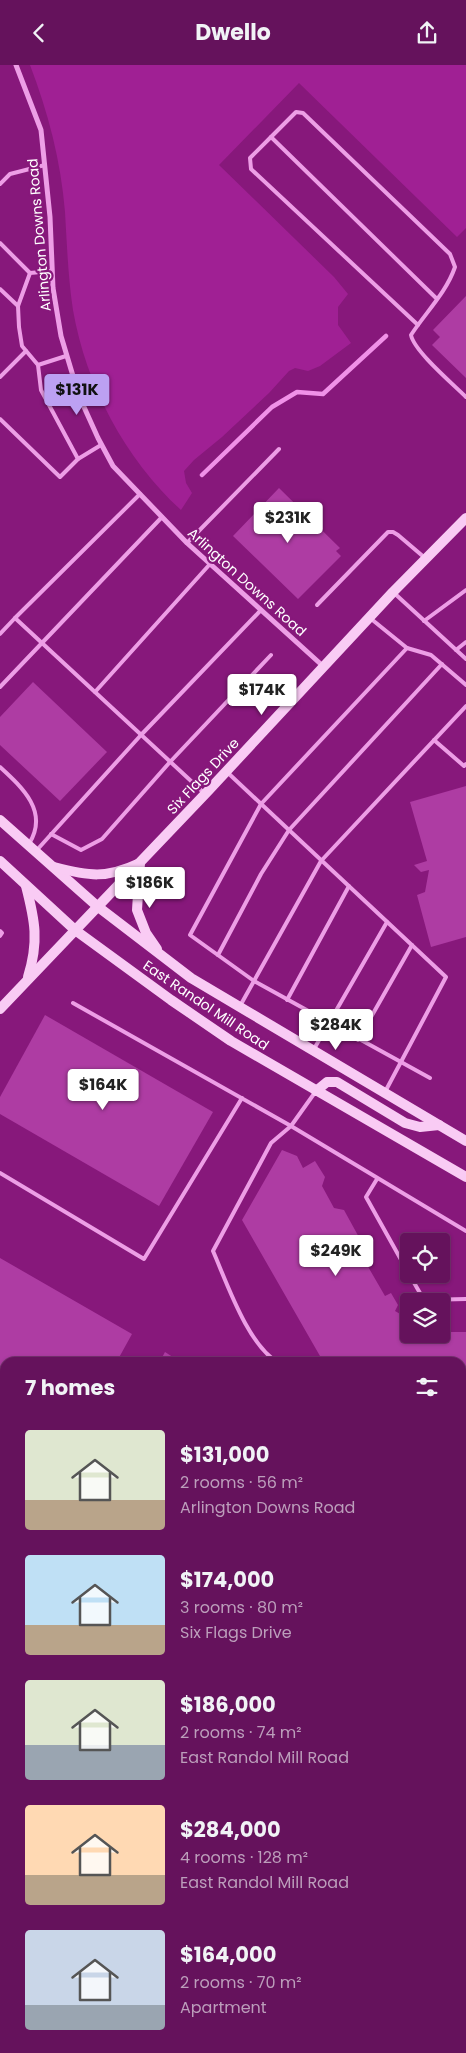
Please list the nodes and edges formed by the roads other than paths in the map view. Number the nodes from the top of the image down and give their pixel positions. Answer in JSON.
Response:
{"nodes":[{"id":1,"x":16,"y":65,"type":"edge"},
{"id":2,"x":271,"y":137,"type":"junction"},
{"id":3,"x":45,"y":165,"type":"junction"},
{"id":4,"x":0,"y":184,"type":"edge"},
{"id":5,"x":0,"y":243,"type":"edge"},
{"id":6,"x":52,"y":271,"type":"junction"},
{"id":7,"x":30,"y":273,"type":"junction"},
{"id":8,"x":0,"y":289,"type":"edge"},
{"id":9,"x":437,"y":299,"type":"junction"},
{"id":10,"x":18,"y":306,"type":"junction"},
{"id":11,"x":418,"y":325,"type":"junction"},
{"id":12,"x":26,"y":351,"type":"junction"},
{"id":13,"x":66,"y":356,"type":"junction"},
{"id":14,"x":38,"y":365,"type":"junction"},
{"id":15,"x":0,"y":377,"type":"edge"},
{"id":16,"x":466,"y":397,"type":"edge"},
{"id":17,"x":0,"y":419,"type":"edge"},
{"id":18,"x":101,"y":445,"type":"junction"},
{"id":19,"x":279,"y":449,"type":"dead end"},
{"id":20,"x":78,"y":459,"type":"junction"},
{"id":21,"x":140,"y":494,"type":"junction"},
{"id":22,"x":162,"y":517,"type":"junction"},
{"id":23,"x":466,"y":518,"type":"edge"},
{"id":24,"x":187,"y":543,"type":"junction"},
{"id":25,"x":426,"y":559,"type":"junction"},
{"id":26,"x":210,"y":564,"type":"junction"},
{"id":27,"x":466,"y":590,"type":"edge"},
{"id":28,"x":393,"y":593,"type":"junction"},
{"id":29,"x":317,"y":605,"type":"dead end"},
{"id":30,"x":261,"y":609,"type":"junction"},
{"id":31,"x":15,"y":618,"type":"junction"},
{"id":32,"x":370,"y":618,"type":"junction"},
{"id":33,"x":424,"y":621,"type":"junction"},
{"id":34,"x":0,"y":634,"type":"edge"},
{"id":35,"x":42,"y":643,"type":"junction"},
{"id":36,"x":466,"y":643,"type":"edge"},
{"id":37,"x":407,"y":648,"type":"junction"},
{"id":38,"x":456,"y":650,"type":"junction"},
{"id":39,"x":272,"y":655,"type":"dead end"},
{"id":40,"x":466,"y":659,"type":"edge"},
{"id":41,"x":442,"y":664,"type":"junction"},
{"id":42,"x":325,"y":667,"type":"junction"},
{"id":43,"x":466,"y":685,"type":"edge"},
{"id":44,"x":0,"y":687,"type":"edge"},
{"id":45,"x":95,"y":692,"type":"junction"},
{"id":46,"x":466,"y":706,"type":"edge"},
{"id":47,"x":141,"y":735,"type":"junction"},
{"id":48,"x":434,"y":740,"type":"junction"},
{"id":49,"x":170,"y":762,"type":"junction"},
{"id":50,"x":466,"y":764,"type":"edge"},
{"id":51,"x":0,"y":767,"type":"edge"},
{"id":52,"x":227,"y":772,"type":"junction"},
{"id":53,"x":206,"y":794,"type":"junction"},
{"id":54,"x":261,"y":804,"type":"junction"},
{"id":55,"x":0,"y":820,"type":"edge"},
{"id":56,"x":288,"y":830,"type":"junction"},
{"id":57,"x":51,"y":834,"type":"junction"},
{"id":58,"x":31,"y":849,"type":"junction"},
{"id":59,"x":0,"y":861,"type":"edge"},
{"id":60,"x":322,"y":861,"type":"junction"},
{"id":61,"x":140,"y":863,"type":"junction"},
{"id":62,"x":50,"y":865,"type":"junction"},
{"id":63,"x":26,"y":885,"type":"junction"},
{"id":64,"x":349,"y":886,"type":"junction"},
{"id":65,"x":97,"y":907,"type":"junction"},
{"id":66,"x":387,"y":922,"type":"junction"},
{"id":67,"x":75,"y":929,"type":"junction"},
{"id":68,"x":0,"y":931,"type":"edge"},
{"id":69,"x":0,"y":936,"type":"edge"},
{"id":70,"x":412,"y":945,"type":"junction"},
{"id":71,"x":218,"y":955,"type":"junction"},
{"id":72,"x":162,"y":956,"type":"junction"},
{"id":73,"x":27,"y":980,"type":"junction"},
{"id":74,"x":254,"y":981,"type":"junction"},
{"id":75,"x":287,"y":1000,"type":"junction"},
{"id":76,"x":73,"y":1003,"type":"dead end"},
{"id":77,"x":239,"y":1008,"type":"junction"},
{"id":78,"x":0,"y":1009,"type":"edge"},
{"id":79,"x":329,"y":1023,"type":"junction"},
{"id":80,"x":358,"y":1040,"type":"junction"},
{"id":81,"x":313,"y":1051,"type":"junction"},
{"id":82,"x":400,"y":1064,"type":"junction"},
{"id":83,"x":430,"y":1078,"type":"dead end"},
{"id":84,"x":316,"y":1091,"type":"junction"},
{"id":85,"x":384,"y":1093,"type":"junction"},
{"id":86,"x":242,"y":1098,"type":"junction"},
{"id":87,"x":440,"y":1125,"type":"junction"},
{"id":88,"x":291,"y":1126,"type":"junction"},
{"id":89,"x":466,"y":1141,"type":"edge"},
{"id":90,"x":0,"y":1173,"type":"edge"},
{"id":91,"x":466,"y":1177,"type":"edge"},
{"id":92,"x":377,"y":1179,"type":"junction"},
{"id":93,"x":466,"y":1231,"type":"edge"},
{"id":94,"x":400,"y":1258,"type":"edge"},
{"id":95,"x":414,"y":1283,"type":"edge"},
{"id":96,"x":466,"y":1299,"type":"edge"},
{"id":97,"x":270,"y":1357,"type":"edge"}],
"edges":[{"from":1,"to":3,"type":"street","name":"Arlington Downs Road"},
{"from":2,"to":9,"type":"lane"},
{"from":2,"to":9,"type":"lane"},
{"from":2,"to":11,"type":"lane"},
{"from":3,"to":4,"type":"lane"},
{"from":3,"to":6,"type":"street","name":"Arlington Downs Road"},
{"from":5,"to":7,"type":"lane"},
{"from":6,"to":7,"type":"lane"},
{"from":6,"to":13,"type":"street","name":"Arlington Downs Road"},
{"from":7,"to":10,"type":"lane"},
{"from":8,"to":10,"type":"lane"},
{"from":9,"to":11,"type":"lane"},
{"from":10,"to":12,"type":"lane"},
{"from":11,"to":16,"type":"lane"},
{"from":12,"to":14,"type":"lane"},
{"from":12,"to":15,"type":"lane"},
{"from":13,"to":14,"type":"lane"},
{"from":13,"to":18,"type":"street","name":"Arlington Downs Road"},
{"from":14,"to":20,"type":"lane"},
{"from":17,"to":20,"type":"lane"},
{"from":18,"to":20,"type":"lane"},
{"from":18,"to":21,"type":"street","name":"Arlington Downs Road"},
{"from":19,"to":24,"type":"lane"},
{"from":21,"to":22,"type":"street","name":"Arlington Downs Road"},
{"from":21,"to":31,"type":"lane"},
{"from":22,"to":24,"type":"street","name":"Arlington Downs Road"},
{"from":22,"to":35,"type":"lane"},
{"from":23,"to":25,"type":"main road","name":"Six Flags Drive"},
{"from":24,"to":26,"type":"street","name":"Arlington Downs Road"},
{"from":25,"to":28,"type":"main road","name":"Six Flags Drive"},
{"from":25,"to":29,"type":"lane"},
{"from":26,"to":30,"type":"street","name":"Arlington Downs Road"},
{"from":26,"to":45,"type":"lane"},
{"from":27,"to":33,"type":"lane"},
{"from":28,"to":32,"type":"main road","name":"Six Flags Drive"},
{"from":28,"to":33,"type":"lane"},
{"from":30,"to":42,"type":"street","name":"Arlington Downs Road"},
{"from":30,"to":47,"type":"lane"},
{"from":31,"to":34,"type":"lane"},
{"from":31,"to":35,"type":"lane"},
{"from":32,"to":37,"type":"lane"},
{"from":32,"to":42,"type":"main road","name":"Six Flags Drive"},
{"from":33,"to":38,"type":"lane"},
{"from":35,"to":44,"type":"lane"},
{"from":35,"to":45,"type":"lane"},
{"from":36,"to":38,"type":"lane"},
{"from":37,"to":41,"type":"lane"},
{"from":37,"to":54,"type":"lane"},
{"from":38,"to":40,"type":"lane"},
{"from":39,"to":49,"type":"lane"},
{"from":41,"to":43,"type":"lane"},
{"from":41,"to":56,"type":"lane"},
{"from":42,"to":52,"type":"main road","name":"Six Flags Drive"},
{"from":45,"to":47,"type":"lane"},
{"from":46,"to":48,"type":"lane"},
{"from":47,"to":49,"type":"lane"},
{"from":47,"to":57,"type":"lane"},
{"from":48,"to":50,"type":"lane"},
{"from":48,"to":60,"type":"lane"},
{"from":49,"to":53,"type":"lane"},
{"from":49,"to":57,"type":"lane"},
{"from":51,"to":58,"type":"lane"},
{"from":52,"to":53,"type":"main road","name":"Six Flags Drive"},
{"from":52,"to":54,"type":"lane"},
{"from":53,"to":61,"type":"main road","name":"Six Flags Drive"},
{"from":54,"to":56,"type":"lane"},
{"from":54,"to":71,"type":"lane"},
{"from":55,"to":58,"type":"main road","name":"East Randol Mill Road"},
{"from":56,"to":60,"type":"lane"},
{"from":56,"to":71,"type":"lane"},
{"from":57,"to":58,"type":"lane"},
{"from":58,"to":62,"type":"main road","name":"East Randol Mill Road"},
{"from":59,"to":63,"type":"main road","name":"East Randol Mill Road"},
{"from":60,"to":64,"type":"lane"},
{"from":60,"to":74,"type":"lane"},
{"from":61,"to":62,"type":"main road"},
{"from":61,"to":65,"type":"main road","name":"Six Flags Drive"},
{"from":61,"to":72,"type":"main road"},
{"from":62,"to":65,"type":"main road","name":"East Randol Mill Road"},
{"from":63,"to":67,"type":"main road","name":"East Randol Mill Road"},
{"from":63,"to":73,"type":"main road"},
{"from":64,"to":66,"type":"lane"},
{"from":64,"to":75,"type":"lane"},
{"from":65,"to":67,"type":"main road","name":"Six Flags Drive"},
{"from":65,"to":72,"type":"main road","name":"East Randol Mill Road"},
{"from":66,"to":70,"type":"lane"},
{"from":66,"to":79,"type":"lane"},
{"from":67,"to":73,"type":"main road","name":"Six Flags Drive"},
{"from":67,"to":84,"type":"main road","name":"East Randol Mill Road"},
{"from":68,"to":69,"type":"lane"},
{"from":70,"to":80,"type":"lane"},
{"from":70,"to":82,"type":"lane"},
{"from":71,"to":74,"type":"lane"},
{"from":72,"to":77,"type":"main road","name":"East Randol Mill Road"},
{"from":73,"to":78,"type":"main road","name":"Six Flags Drive"},
{"from":74,"to":75,"type":"lane"},
{"from":74,"to":77,"type":"lane"},
{"from":75,"to":79,"type":"lane"},
{"from":76,"to":86,"type":"lane"},
{"from":77,"to":81,"type":"main road","name":"East Randol Mill Road"},
{"from":79,"to":80,"type":"lane"},
{"from":79,"to":81,"type":"lane"},
{"from":80,"to":82,"type":"lane"},
{"from":81,"to":85,"type":"main road","name":"East Randol Mill Road"},
{"from":82,"to":83,"type":"lane"},
{"from":82,"to":85,"type":"lane"},
{"from":84,"to":87,"type":"main road"},
{"from":84,"to":88,"type":"lane"},
{"from":84,"to":91,"type":"main road","name":"East Randol Mill Road"},
{"from":85,"to":87,"type":"main road","name":"East Randol Mill Road"},
{"from":86,"to":88,"type":"lane"},
{"from":86,"to":90,"type":"lane"},
{"from":87,"to":89,"type":"main road","name":"East Randol Mill Road"},
{"from":88,"to":92,"type":"lane"},
{"from":88,"to":97,"type":"lane"},
{"from":92,"to":93,"type":"lane"},
{"from":92,"to":94,"type":"lane"},
{"from":95,"to":96,"type":"lane"}]}
